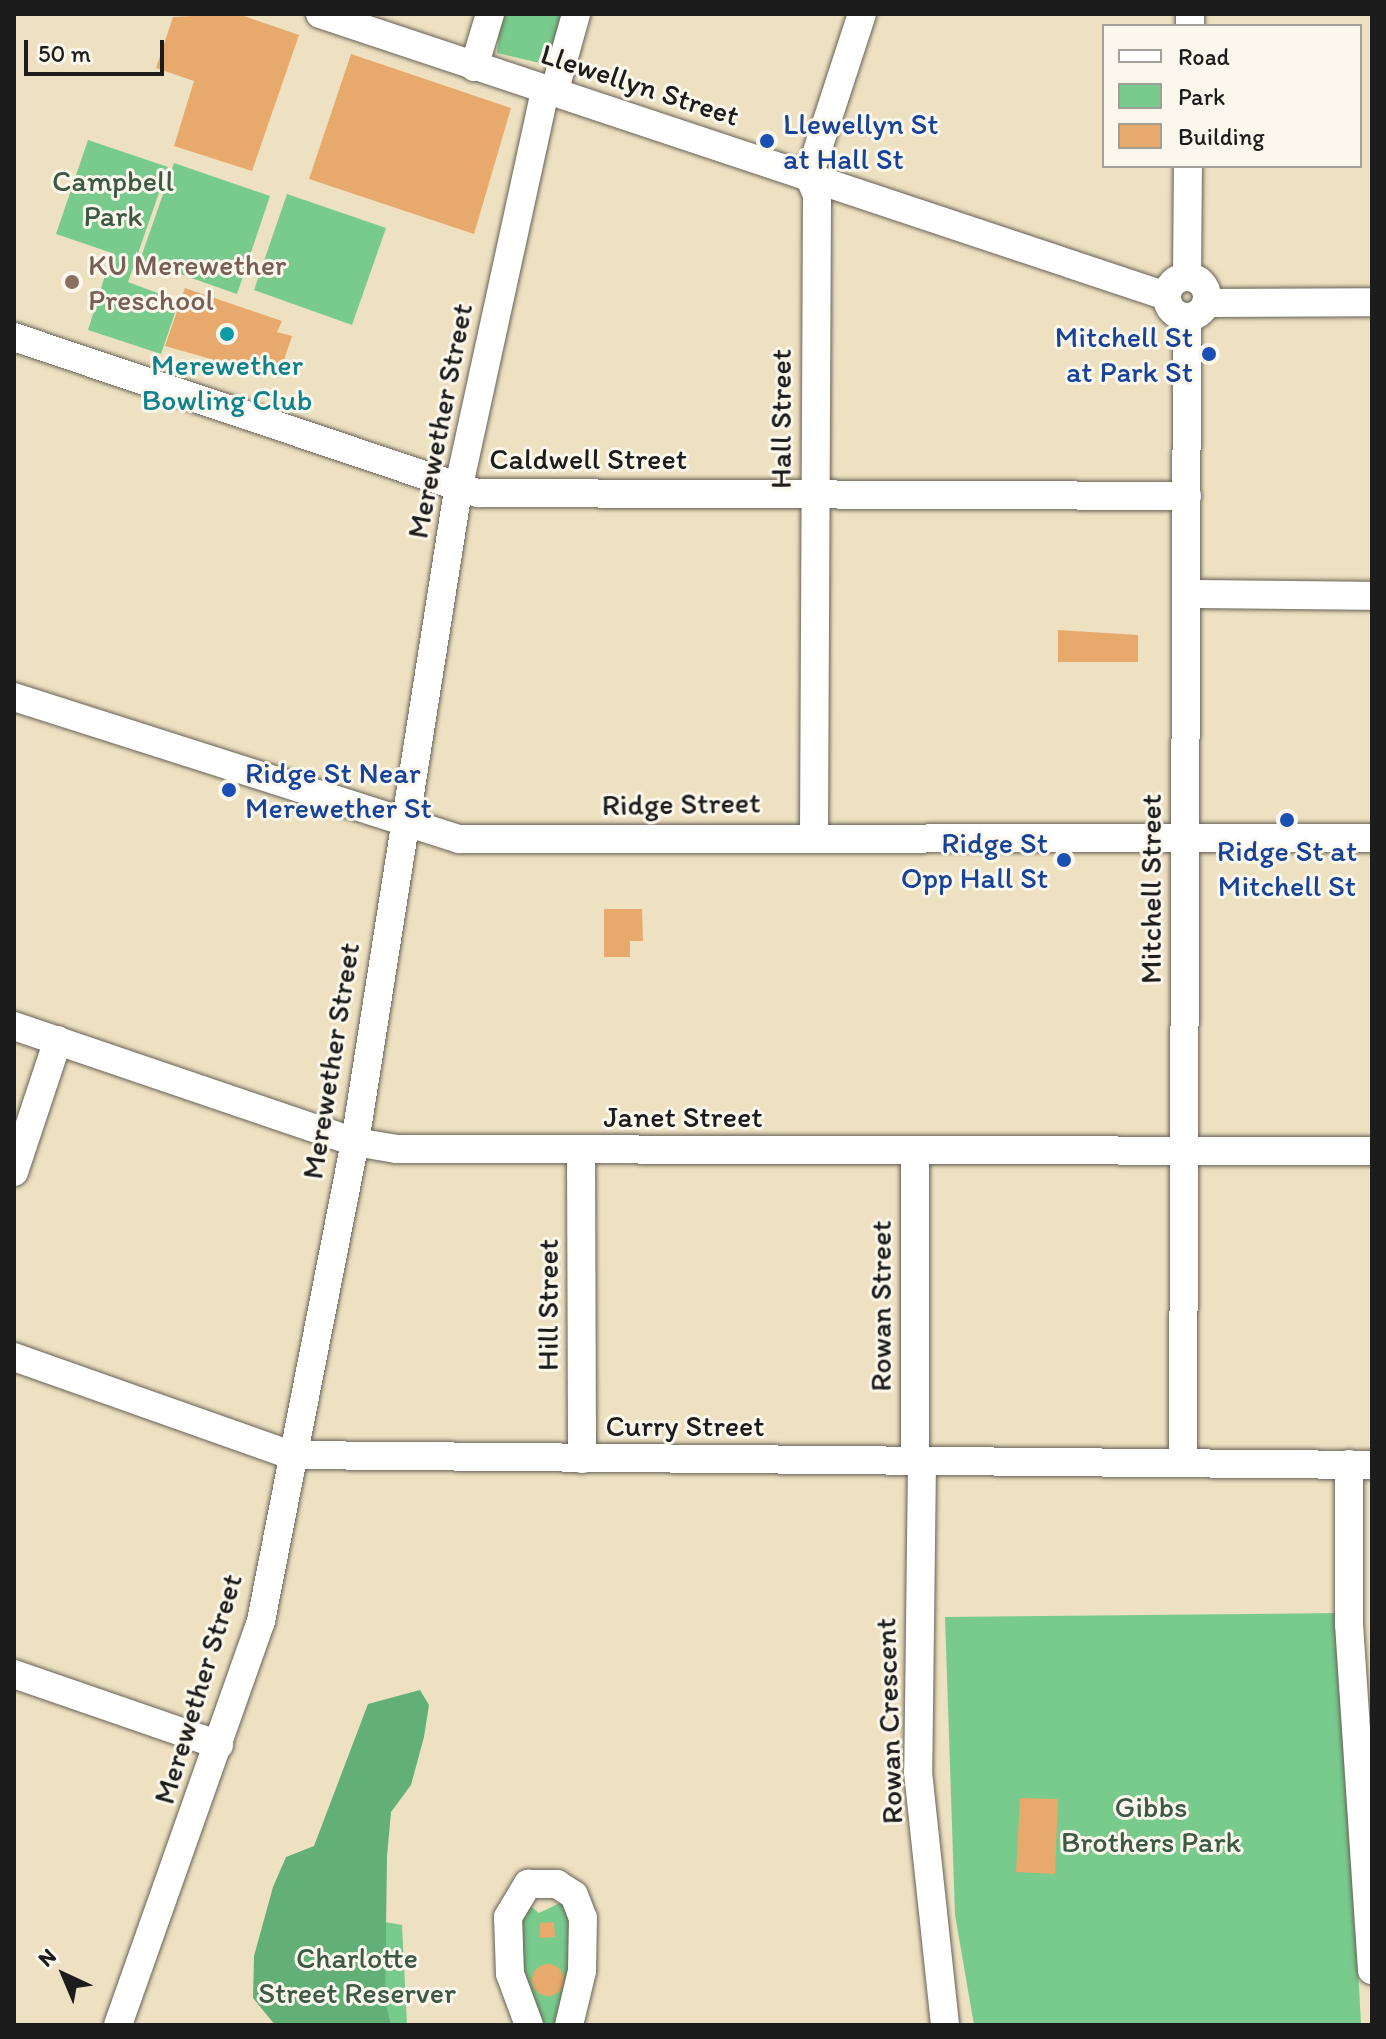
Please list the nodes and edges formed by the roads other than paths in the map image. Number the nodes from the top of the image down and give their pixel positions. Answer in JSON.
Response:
{"nodes":[{"id":1,"x":320,"y":14,"type":"edge"},
{"id":2,"x":490,"y":14,"type":"edge"},
{"id":3,"x":576,"y":14,"type":"edge"},
{"id":4,"x":862,"y":14,"type":"edge"},
{"id":5,"x":474,"y":67,"type":"junction"},
{"id":6,"x":549,"y":92,"type":"junction"},
{"id":7,"x":1188,"y":168,"type":"edge"},
{"id":8,"x":809,"y":176,"type":"junction"},
{"id":9,"x":1187,"y":276,"type":"junction"},
{"id":10,"x":1166,"y":296,"type":"junction"},
{"id":11,"x":1372,"y":302,"type":"edge"},
{"id":12,"x":1196,"y":310,"type":"junction"},
{"id":13,"x":14,"y":337,"type":"edge"},
{"id":14,"x":458,"y":490,"type":"junction"},
{"id":15,"x":815,"y":493,"type":"junction"},
{"id":16,"x":1187,"y":496,"type":"junction"},
{"id":17,"x":1188,"y":594,"type":"junction"},
{"id":18,"x":1372,"y":596,"type":"edge"},
{"id":19,"x":14,"y":697,"type":"edge"},
{"id":20,"x":402,"y":824,"type":"junction"},
{"id":21,"x":814,"y":835,"type":"junction"},
{"id":22,"x":1185,"y":838,"type":"junction"},
{"id":23,"x":1372,"y":838,"type":"edge"},
{"id":24,"x":14,"y":1026,"type":"edge"},
{"id":25,"x":58,"y":1040,"type":"junction"},
{"id":26,"x":355,"y":1142,"type":"junction"},
{"id":27,"x":1184,"y":1150,"type":"junction"},
{"id":28,"x":915,"y":1151,"type":"junction"},
{"id":29,"x":1372,"y":1151,"type":"edge"},
{"id":30,"x":581,"y":1152,"type":"junction"},
{"id":31,"x":14,"y":1172,"type":"edge"},
{"id":32,"x":14,"y":1357,"type":"edge"},
{"id":33,"x":291,"y":1455,"type":"junction"},
{"id":34,"x":582,"y":1459,"type":"junction"},
{"id":35,"x":1183,"y":1460,"type":"junction"},
{"id":36,"x":918,"y":1462,"type":"junction"},
{"id":37,"x":1360,"y":1464,"type":"edge"},
{"id":38,"x":14,"y":1674,"type":"edge"},
{"id":39,"x":219,"y":1745,"type":"junction"},
{"id":40,"x":1372,"y":1970,"type":"edge"},
{"id":41,"x":118,"y":2025,"type":"edge"},
{"id":42,"x":529,"y":2025,"type":"edge"},
{"id":43,"x":569,"y":2025,"type":"edge"},
{"id":44,"x":945,"y":2025,"type":"edge"}],
"edges":[{"from":1,"to":5,"type":"street","name":"Llewellyn Street"},
{"from":2,"to":5,"type":"street"},
{"from":3,"to":6,"type":"street","name":"Merewether Street"},
{"from":4,"to":8,"type":"street","name":"Hall Street"},
{"from":5,"to":6,"type":"street","name":"Llewellyn Street"},
{"from":6,"to":8,"type":"street","name":"Llewellyn Street"},
{"from":6,"to":14,"type":"street","name":"Merewether Street"},
{"from":7,"to":9,"type":"street"},
{"from":8,"to":10,"type":"street","name":"Llewellyn Street"},
{"from":8,"to":15,"type":"street","name":"Hall Street"},
{"from":9,"to":10,"type":"street"},
{"from":9,"to":12,"type":"street"},
{"from":10,"to":12,"type":"street"},
{"from":11,"to":12,"type":"street"},
{"from":12,"to":16,"type":"street","name":"Mitchell Street"},
{"from":13,"to":14,"type":"street","name":"Caldwell Street"},
{"from":14,"to":15,"type":"street","name":"Caldwell Street"},
{"from":14,"to":20,"type":"street","name":"Merewether Street"},
{"from":15,"to":16,"type":"street","name":"Caldwell Street"},
{"from":15,"to":21,"type":"street","name":"Hall Street"},
{"from":16,"to":17,"type":"street","name":"Mitchell Street"},
{"from":17,"to":18,"type":"street"},
{"from":17,"to":22,"type":"street","name":"Mitchell Street"},
{"from":19,"to":20,"type":"street","name":"Ridge Street"},
{"from":20,"to":21,"type":"street","name":"Ridge Street"},
{"from":20,"to":26,"type":"street","name":"Merewether Street"},
{"from":21,"to":22,"type":"street","name":"Ridge Street"},
{"from":22,"to":23,"type":"street","name":"Ridge Street"},
{"from":22,"to":27,"type":"street","name":"Mitchell Street"},
{"from":24,"to":25,"type":"street","name":"Janet Street"},
{"from":25,"to":26,"type":"street","name":"Janet Street"},
{"from":25,"to":31,"type":"street"},
{"from":26,"to":30,"type":"street","name":"Janet Street"},
{"from":26,"to":33,"type":"street","name":"Merewether Street"},
{"from":27,"to":28,"type":"street","name":"Janet Street"},
{"from":27,"to":29,"type":"street","name":"Janet Street"},
{"from":27,"to":35,"type":"street","name":"Mitchell Street"},
{"from":28,"to":30,"type":"street","name":"Janet Street"},
{"from":28,"to":36,"type":"street","name":"Rowan Street"},
{"from":30,"to":34,"type":"street","name":"Hill Street"},
{"from":32,"to":33,"type":"street","name":"Curry Street"},
{"from":33,"to":34,"type":"street","name":"Curry Street"},
{"from":33,"to":39,"type":"street","name":"Merewether Street"},
{"from":34,"to":36,"type":"street","name":"Curry Street"},
{"from":35,"to":36,"type":"street","name":"Curry Street"},
{"from":35,"to":37,"type":"street","name":"Curry Street"},
{"from":36,"to":44,"type":"street","name":"Rowan Crescent"},
{"from":37,"to":40,"type":"street"},
{"from":38,"to":39,"type":"street"},
{"from":39,"to":41,"type":"street","name":"Merewether Street"},
{"from":42,"to":43,"type":"street"}]}
